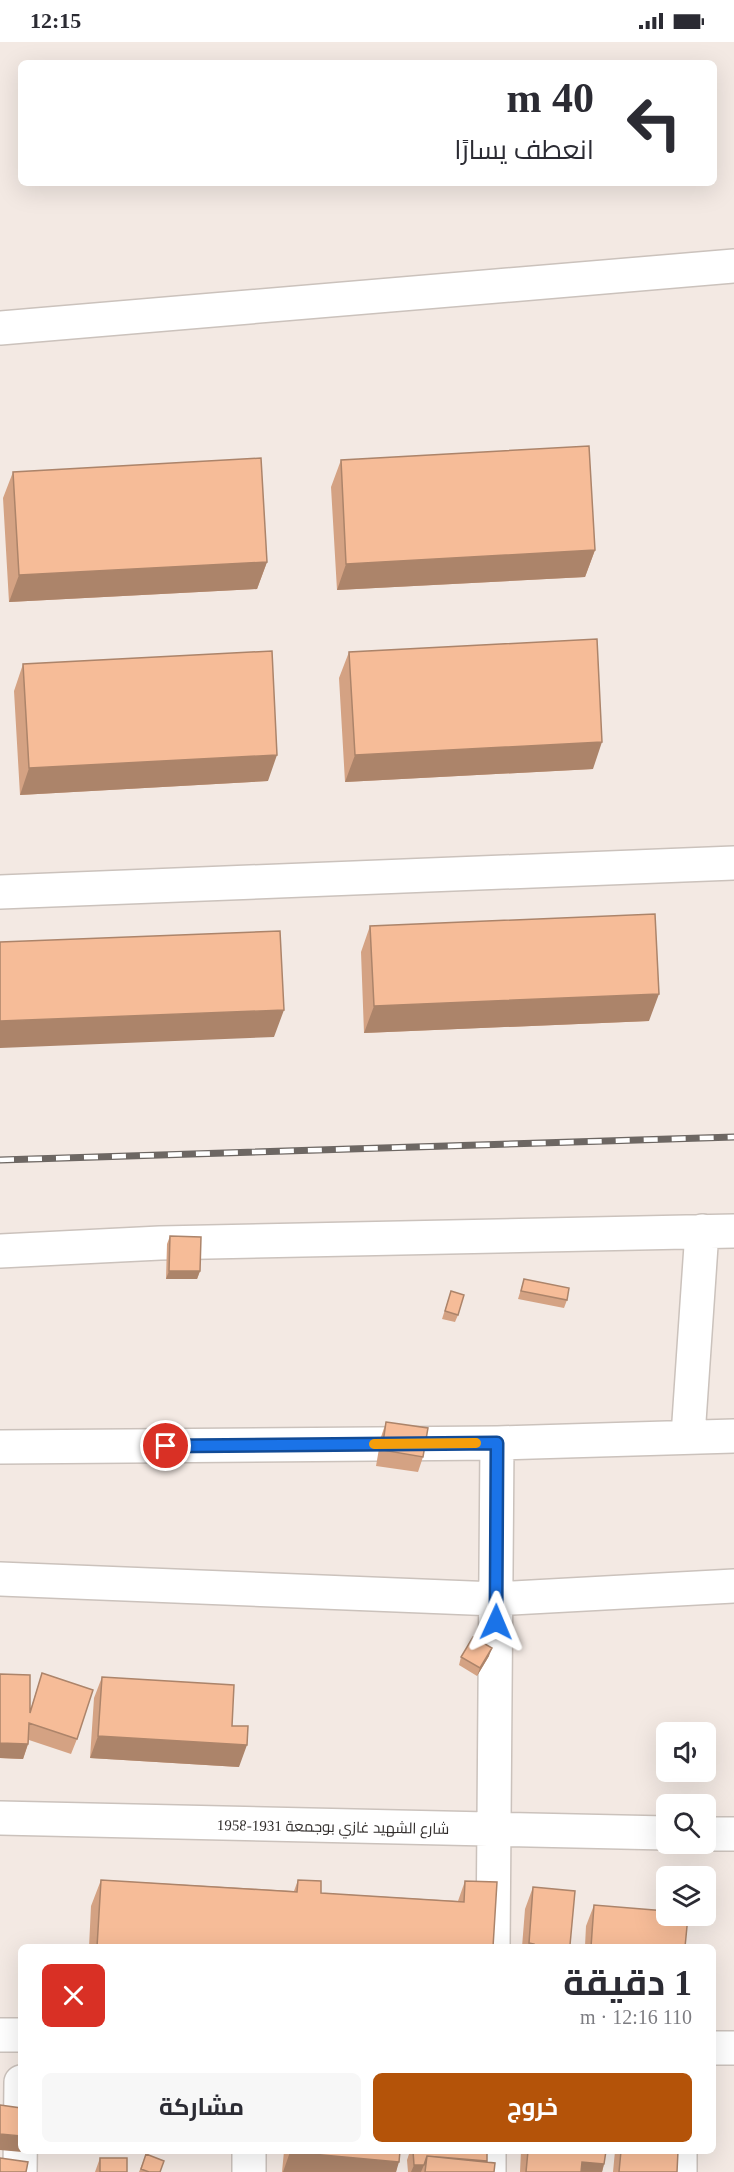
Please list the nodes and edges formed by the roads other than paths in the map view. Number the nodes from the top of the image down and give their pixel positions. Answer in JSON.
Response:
{"nodes":[{"id":1,"x":734,"y":266,"type":"edge"},
{"id":2,"x":0,"y":328,"type":"edge"},
{"id":3,"x":734,"y":863,"type":"edge"},
{"id":4,"x":0,"y":892,"type":"edge"},
{"id":5,"x":718,"y":1231,"type":"edge"},
{"id":6,"x":0,"y":1251,"type":"edge"},
{"id":7,"x":688,"y":1436,"type":"junction"},
{"id":8,"x":734,"y":1436,"type":"edge"},
{"id":9,"x":497,"y":1443,"type":"junction"},
{"id":10,"x":0,"y":1447,"type":"edge"},
{"id":11,"x":0,"y":1580,"type":"edge"},
{"id":12,"x":734,"y":1586,"type":"edge"},
{"id":13,"x":496,"y":1599,"type":"junction"},
{"id":14,"x":0,"y":1818,"type":"edge"},
{"id":15,"x":494,"y":1830,"type":"junction"},
{"id":16,"x":656,"y":1833,"type":"edge"},
{"id":17,"x":716,"y":1834,"type":"edge"},
{"id":18,"x":734,"y":1834,"type":"edge"},
{"id":19,"x":493,"y":1944,"type":"edge"},
{"id":20,"x":0,"y":2035,"type":"edge"},
{"id":21,"x":18,"y":2035,"type":"edge"},
{"id":22,"x":716,"y":2048,"type":"edge"},
{"id":23,"x":734,"y":2048,"type":"edge"},
{"id":24,"x":20,"y":2154,"type":"edge"},
{"id":25,"x":249,"y":2154,"type":"edge"},
{"id":26,"x":489,"y":2154,"type":"edge"},
{"id":27,"x":680,"y":2154,"type":"edge"},
{"id":28,"x":20,"y":2172,"type":"edge"},
{"id":29,"x":249,"y":2172,"type":"edge"},
{"id":30,"x":489,"y":2172,"type":"edge"},
{"id":31,"x":680,"y":2172,"type":"edge"}],
"edges":[{"from":1,"to":2,"type":"street"},
{"from":3,"to":4,"type":"street"},
{"from":5,"to":6,"type":"street"},
{"from":5,"to":7,"type":"street"},
{"from":7,"to":8,"type":"street"},
{"from":7,"to":9,"type":"street"},
{"from":9,"to":10,"type":"street"},
{"from":9,"to":13,"type":"street"},
{"from":11,"to":13,"type":"street"},
{"from":12,"to":13,"type":"street"},
{"from":13,"to":15,"type":"street"},
{"from":14,"to":15,"type":"street","name":"شارع الشهيد غازي بوجمعة 1931-1958"},
{"from":15,"to":16,"type":"street","name":"شارع الشهيد غازي بوجمعة 1931-1958"},
{"from":15,"to":19,"type":"street"},
{"from":17,"to":18,"type":"street"},
{"from":20,"to":21,"type":"street"},
{"from":22,"to":23,"type":"street"},
{"from":24,"to":28,"type":"street"},
{"from":25,"to":29,"type":"street"},
{"from":26,"to":30,"type":"street"},
{"from":27,"to":31,"type":"street"}]}
